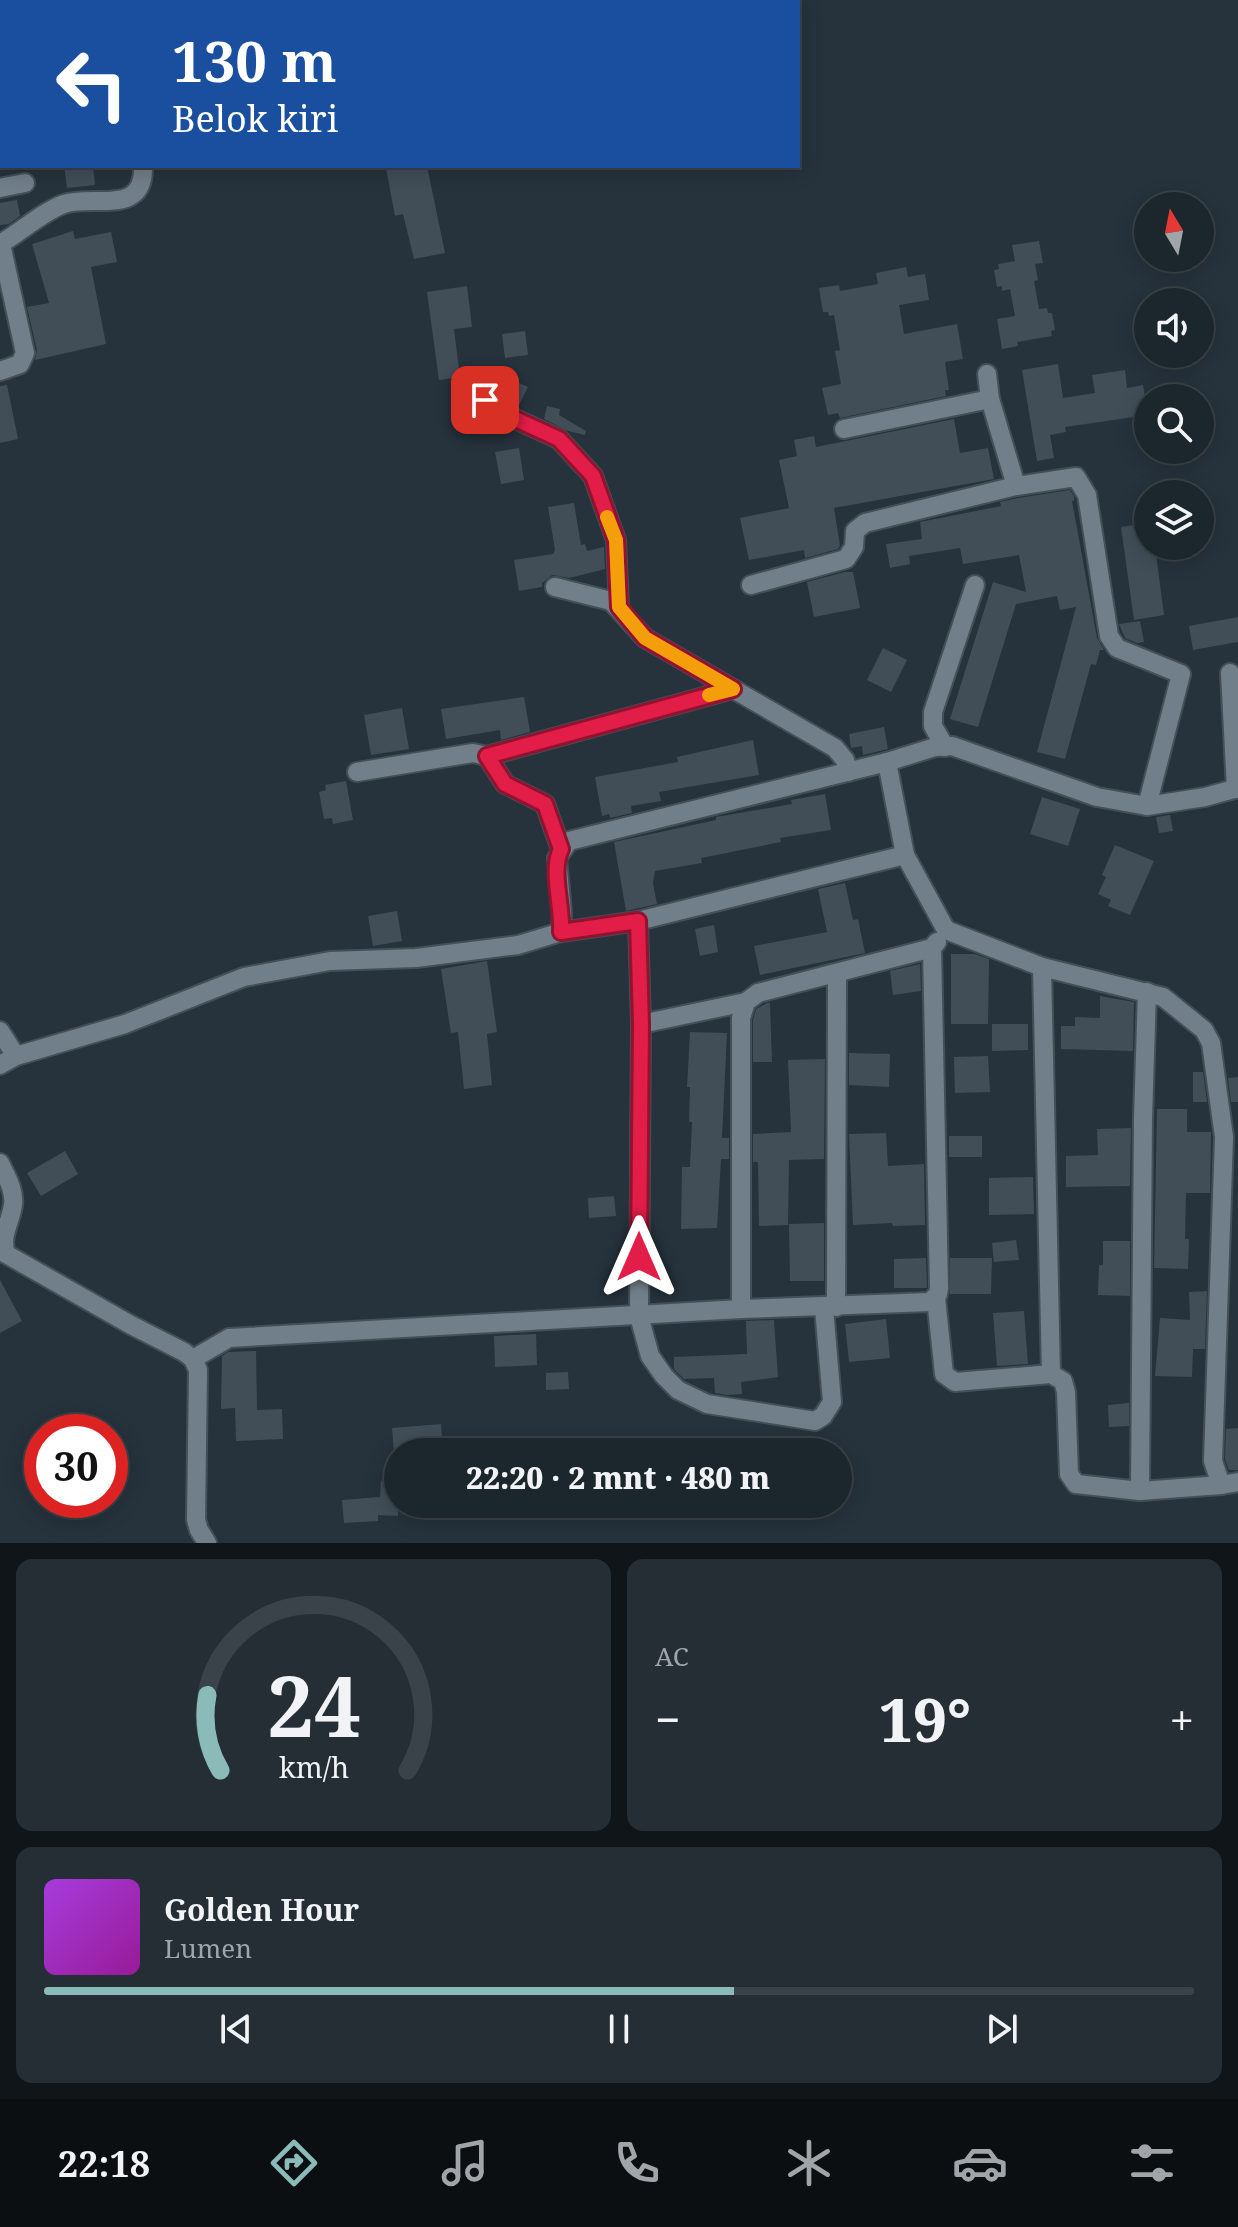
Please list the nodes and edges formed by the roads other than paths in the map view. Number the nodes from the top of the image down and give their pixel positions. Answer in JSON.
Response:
{"nodes":[{"id":1,"x":143,"y":168,"type":"edge"},
{"id":2,"x":25,"y":183,"type":"dead end"},
{"id":3,"x":0,"y":188,"type":"edge"},
{"id":4,"x":0,"y":244,"type":"edge"},
{"id":5,"x":0,"y":371,"type":"edge"},
{"id":6,"x":987,"y":374,"type":"dead end"},
{"id":7,"x":469,"y":387,"type":"dead end"},
{"id":8,"x":990,"y":399,"type":"junction"},
{"id":9,"x":844,"y":429,"type":"dead end"},
{"id":10,"x":1016,"y":486,"type":"junction"},
{"id":11,"x":751,"y":585,"type":"dead end"},
{"id":12,"x":975,"y":585,"type":"dead end"},
{"id":13,"x":555,"y":587,"type":"dead end"},
{"id":14,"x":619,"y":607,"type":"junction"},
{"id":15,"x":1230,"y":673,"type":"dead end"},
{"id":16,"x":733,"y":689,"type":"junction"},
{"id":17,"x":940,"y":747,"type":"junction"},
{"id":18,"x":487,"y":756,"type":"junction"},
{"id":19,"x":887,"y":762,"type":"junction"},
{"id":20,"x":357,"y":772,"type":"dead end"},
{"id":21,"x":848,"y":772,"type":"junction"},
{"id":22,"x":1237,"y":789,"type":"edge"},
{"id":23,"x":1147,"y":806,"type":"junction"},
{"id":24,"x":561,"y":849,"type":"junction"},
{"id":25,"x":905,"y":855,"type":"junction"},
{"id":26,"x":638,"y":921,"type":"junction"},
{"id":27,"x":946,"y":930,"type":"junction"},
{"id":28,"x":561,"y":932,"type":"junction"},
{"id":29,"x":932,"y":948,"type":"junction"},
{"id":30,"x":1042,"y":967,"type":"junction"},
{"id":31,"x":837,"y":974,"type":"junction"},
{"id":32,"x":1147,"y":992,"type":"junction"},
{"id":33,"x":746,"y":1002,"type":"junction"},
{"id":34,"x":641,"y":1024,"type":"junction"},
{"id":35,"x":0,"y":1031,"type":"edge"},
{"id":36,"x":8,"y":1061,"type":"edge"},
{"id":37,"x":0,"y":1163,"type":"edge"},
{"id":38,"x":0,"y":1238,"type":"edge"},
{"id":39,"x":936,"y":1298,"type":"junction"},
{"id":40,"x":830,"y":1308,"type":"junction"},
{"id":41,"x":741,"y":1309,"type":"junction"},
{"id":42,"x":639,"y":1316,"type":"junction"},
{"id":43,"x":193,"y":1359,"type":"junction"},
{"id":44,"x":1051,"y":1374,"type":"junction"},
{"id":45,"x":1230,"y":1484,"type":"edge"},
{"id":46,"x":1140,"y":1491,"type":"junction"},
{"id":47,"x":207,"y":1543,"type":"edge"}],
"edges":[{"from":1,"to":4,"type":"street"},
{"from":2,"to":3,"type":"street"},
{"from":4,"to":5,"type":"street"},
{"from":6,"to":8,"type":"street"},
{"from":7,"to":14,"type":"street"},
{"from":8,"to":9,"type":"street"},
{"from":8,"to":10,"type":"street"},
{"from":10,"to":11,"type":"street"},
{"from":10,"to":23,"type":"street"},
{"from":12,"to":17,"type":"street"},
{"from":13,"to":14,"type":"street"},
{"from":14,"to":16,"type":"street"},
{"from":15,"to":22,"type":"street"},
{"from":16,"to":18,"type":"street"},
{"from":16,"to":21,"type":"street"},
{"from":17,"to":19,"type":"street"},
{"from":17,"to":23,"type":"street"},
{"from":18,"to":20,"type":"street"},
{"from":18,"to":24,"type":"street"},
{"from":19,"to":21,"type":"street"},
{"from":19,"to":25,"type":"street"},
{"from":21,"to":24,"type":"street"},
{"from":22,"to":23,"type":"street"},
{"from":24,"to":28,"type":"street"},
{"from":25,"to":26,"type":"street"},
{"from":25,"to":27,"type":"street"},
{"from":26,"to":28,"type":"street"},
{"from":26,"to":34,"type":"street"},
{"from":27,"to":29,"type":"street"},
{"from":27,"to":30,"type":"street"},
{"from":28,"to":36,"type":"street"},
{"from":29,"to":31,"type":"street"},
{"from":29,"to":39,"type":"street"},
{"from":30,"to":32,"type":"street"},
{"from":30,"to":44,"type":"street"},
{"from":31,"to":33,"type":"street"},
{"from":31,"to":40,"type":"street"},
{"from":32,"to":45,"type":"street"},
{"from":32,"to":46,"type":"street"},
{"from":33,"to":34,"type":"street"},
{"from":33,"to":41,"type":"street"},
{"from":34,"to":42,"type":"street"},
{"from":35,"to":36,"type":"street"},
{"from":37,"to":38,"type":"street"},
{"from":38,"to":43,"type":"street"},
{"from":39,"to":40,"type":"street"},
{"from":39,"to":44,"type":"street"},
{"from":40,"to":41,"type":"street"},
{"from":40,"to":42,"type":"street"},
{"from":41,"to":42,"type":"street"},
{"from":42,"to":43,"type":"street"},
{"from":43,"to":47,"type":"street"},
{"from":44,"to":46,"type":"street"},
{"from":45,"to":46,"type":"street"}]}
